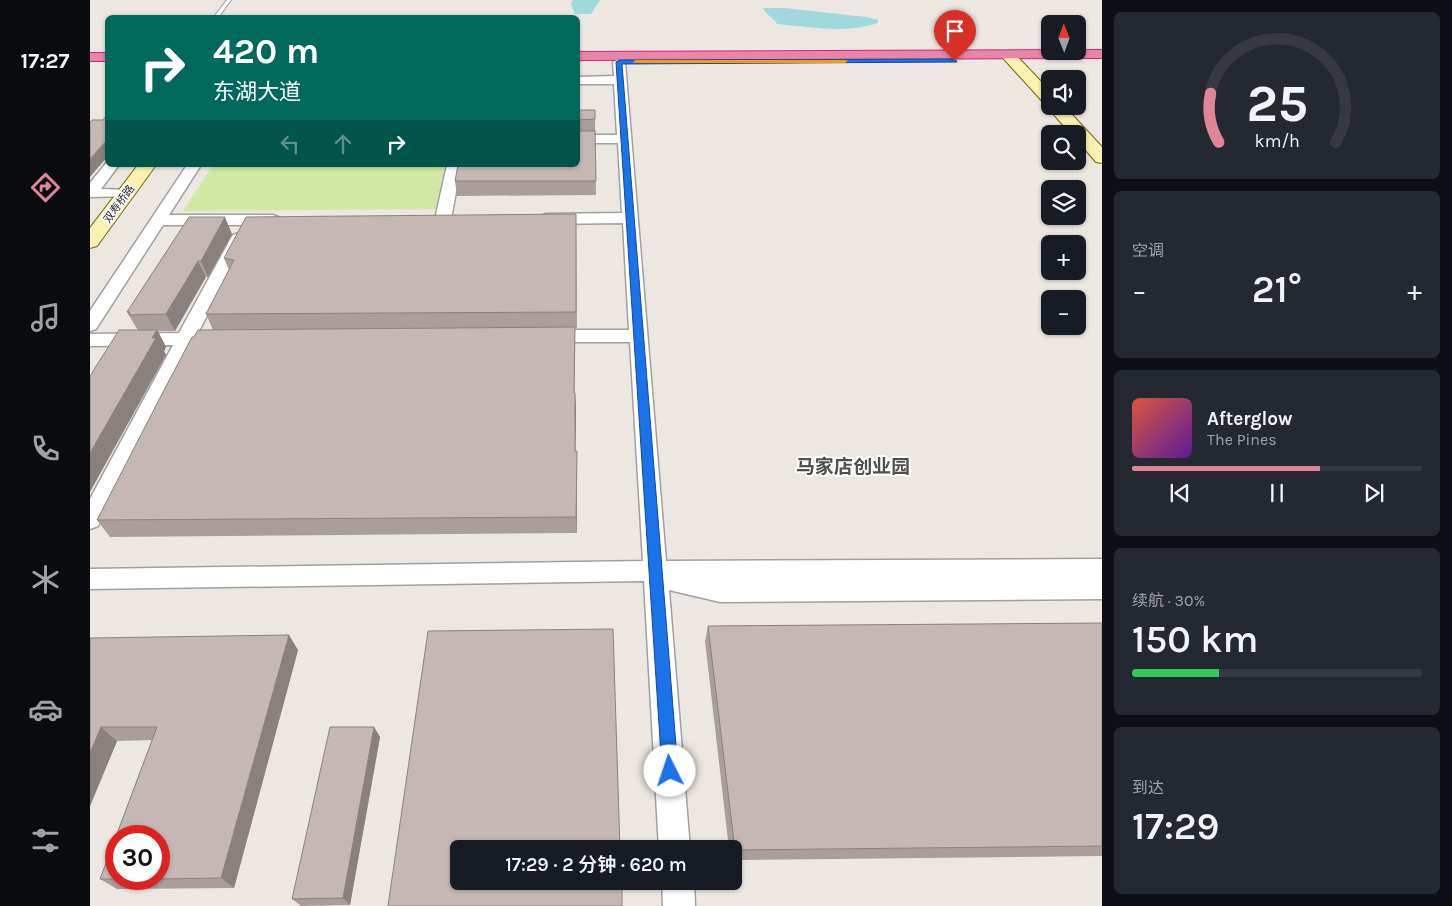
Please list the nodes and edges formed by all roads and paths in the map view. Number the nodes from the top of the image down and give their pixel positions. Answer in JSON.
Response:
{"nodes":[{"id":1,"x":229,"y":0,"type":"edge"},
{"id":2,"x":217,"y":15,"type":"edge"},
{"id":3,"x":1102,"y":54,"type":"edge"},
{"id":4,"x":580,"y":56,"type":"edge"},
{"id":5,"x":90,"y":57,"type":"edge"},
{"id":6,"x":105,"y":57,"type":"edge"},
{"id":7,"x":1018,"y":58,"type":"junction"},
{"id":8,"x":1102,"y":60,"type":"edge"},
{"id":9,"x":580,"y":62,"type":"edge"},
{"id":10,"x":619,"y":62,"type":"junction"},
{"id":11,"x":90,"y":63,"type":"edge"},
{"id":12,"x":105,"y":63,"type":"edge"},
{"id":13,"x":1041,"y":77,"type":"edge"},
{"id":14,"x":580,"y":80,"type":"edge"},
{"id":15,"x":620,"y":80,"type":"junction"},
{"id":16,"x":1041,"y":88,"type":"edge"},
{"id":17,"x":1063,"y":115,"type":"edge"},
{"id":18,"x":1078,"y":115,"type":"edge"},
{"id":19,"x":580,"y":139,"type":"edge"},
{"id":20,"x":624,"y":139,"type":"junction"},
{"id":21,"x":1102,"y":140,"type":"edge"},
{"id":22,"x":1102,"y":158,"type":"edge"},
{"id":23,"x":110,"y":167,"type":"edge"},
{"id":24,"x":146,"y":167,"type":"edge"},
{"id":25,"x":193,"y":167,"type":"edge"},
{"id":26,"x":454,"y":167,"type":"edge"},
{"id":27,"x":90,"y":193,"type":"edge"},
{"id":28,"x":126,"y":193,"type":"junction"},
{"id":29,"x":630,"y":218,"type":"junction"},
{"id":30,"x":424,"y":219,"type":"edge"},
{"id":31,"x":443,"y":219,"type":"junction"},
{"id":32,"x":462,"y":219,"type":"edge"},
{"id":33,"x":532,"y":219,"type":"edge"},
{"id":34,"x":158,"y":220,"type":"junction"},
{"id":35,"x":249,"y":220,"type":"junction"},
{"id":36,"x":284,"y":220,"type":"edge"},
{"id":37,"x":90,"y":242,"type":"edge"},
{"id":38,"x":90,"y":324,"type":"edge"},
{"id":39,"x":639,"y":336,"type":"junction"},
{"id":40,"x":530,"y":337,"type":"edge"},
{"id":41,"x":186,"y":339,"type":"junction"},
{"id":42,"x":235,"y":339,"type":"edge"},
{"id":43,"x":90,"y":340,"type":"edge"},
{"id":44,"x":90,"y":520,"type":"edge"},
{"id":45,"x":1102,"y":569,"type":"edge"},
{"id":46,"x":656,"y":574,"type":"junction"},
{"id":47,"x":90,"y":578,"type":"edge"},
{"id":48,"x":1102,"y":588,"type":"edge"},
{"id":49,"x":674,"y":840,"type":"edge"},
{"id":50,"x":678,"y":890,"type":"edge"},
{"id":51,"x":679,"y":906,"type":"edge"}],
"edges":[{"from":1,"to":2,"type":"lane"},
{"from":3,"to":7,"type":"highway"},
{"from":4,"to":7,"type":"highway"},
{"from":5,"to":6,"type":"highway"},
{"from":7,"to":8,"type":"highway"},
{"from":7,"to":10,"type":"highway"},
{"from":7,"to":13,"type":"street"},
{"from":7,"to":16,"type":"street"},
{"from":9,"to":10,"type":"highway"},
{"from":10,"to":15,"type":"street"},
{"from":11,"to":12,"type":"highway"},
{"from":14,"to":15,"type":"street"},
{"from":15,"to":20,"type":"street"},
{"from":17,"to":22,"type":"street"},
{"from":18,"to":21,"type":"street"},
{"from":19,"to":20,"type":"street"},
{"from":20,"to":29,"type":"street"},
{"from":23,"to":27,"type":"street"},
{"from":24,"to":28,"type":"street","name":"双寿桥路"},
{"from":25,"to":34,"type":"street"},
{"from":26,"to":31,"type":"street"},
{"from":27,"to":28,"type":"street"},
{"from":28,"to":37,"type":"street","name":"双寿桥路"},
{"from":29,"to":33,"type":"street"},
{"from":29,"to":39,"type":"street"},
{"from":30,"to":31,"type":"street"},
{"from":31,"to":32,"type":"street"},
{"from":34,"to":35,"type":"street"},
{"from":34,"to":38,"type":"street"},
{"from":35,"to":36,"type":"street"},
{"from":35,"to":41,"type":"street"},
{"from":39,"to":40,"type":"street"},
{"from":39,"to":46,"type":"street"},
{"from":41,"to":42,"type":"street"},
{"from":41,"to":43,"type":"street"},
{"from":41,"to":44,"type":"street"},
{"from":45,"to":46,"type":"street"},
{"from":46,"to":47,"type":"street"},
{"from":46,"to":48,"type":"street"},
{"from":46,"to":49,"type":"street"},
{"from":50,"to":51,"type":"street"}]}
